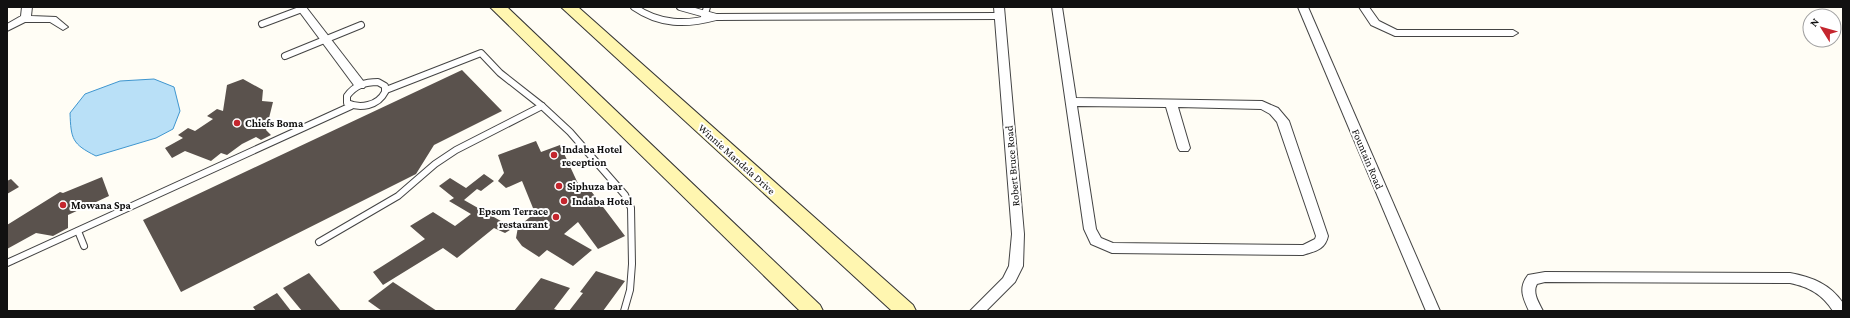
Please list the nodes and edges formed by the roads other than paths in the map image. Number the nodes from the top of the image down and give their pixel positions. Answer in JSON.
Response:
{"nodes":[{"id":1,"x":27,"y":7,"type":"edge"},
{"id":2,"x":498,"y":7,"type":"edge"},
{"id":3,"x":569,"y":7,"type":"edge"},
{"id":4,"x":634,"y":7,"type":"edge"},
{"id":5,"x":680,"y":7,"type":"edge"},
{"id":6,"x":707,"y":7,"type":"edge"},
{"id":7,"x":1057,"y":7,"type":"edge"},
{"id":8,"x":1303,"y":7,"type":"edge"},
{"id":9,"x":1364,"y":7,"type":"edge"},
{"id":10,"x":301,"y":8,"type":"edge"},
{"id":11,"x":1000,"y":12,"type":"edge"},
{"id":12,"x":705,"y":14,"type":"junction"},
{"id":13,"x":716,"y":17,"type":"junction"},
{"id":14,"x":22,"y":20,"type":"junction"},
{"id":15,"x":703,"y":21,"type":"junction"},
{"id":16,"x":262,"y":24,"type":"dead end"},
{"id":17,"x":361,"y":25,"type":"dead end"},
{"id":18,"x":63,"y":27,"type":"dead end"},
{"id":19,"x":7,"y":28,"type":"edge"},
{"id":20,"x":1513,"y":33,"type":"dead end"},
{"id":21,"x":325,"y":39,"type":"junction"},
{"id":22,"x":285,"y":56,"type":"dead end"},
{"id":23,"x":360,"y":85,"type":"junction"},
{"id":24,"x":386,"y":90,"type":"junction"},
{"id":25,"x":1072,"y":102,"type":"junction"},
{"id":26,"x":1171,"y":104,"type":"junction"},
{"id":27,"x":351,"y":106,"type":"junction"},
{"id":28,"x":542,"y":106,"type":"junction"},
{"id":29,"x":1184,"y":148,"type":"dead end"},
{"id":30,"x":78,"y":231,"type":"junction"},
{"id":31,"x":319,"y":242,"type":"dead end"},
{"id":32,"x":84,"y":246,"type":"dead end"},
{"id":33,"x":7,"y":263,"type":"edge"},
{"id":34,"x":624,"y":311,"type":"edge"},
{"id":35,"x":813,"y":311,"type":"edge"},
{"id":36,"x":906,"y":311,"type":"edge"},
{"id":37,"x":977,"y":311,"type":"edge"},
{"id":38,"x":1432,"y":311,"type":"edge"},
{"id":39,"x":1536,"y":311,"type":"edge"},
{"id":40,"x":1841,"y":311,"type":"edge"}],
"edges":[{"from":1,"to":14,"type":"street"},
{"from":2,"to":35,"type":"main road"},
{"from":3,"to":36,"type":"main road","name":"Winnie Mandela Drive"},
{"from":4,"to":15,"type":"lane"},
{"from":5,"to":12,"type":"lane"},
{"from":6,"to":12,"type":"lane"},
{"from":7,"to":25,"type":"street"},
{"from":8,"to":38,"type":"street","name":"Fountain Road"},
{"from":9,"to":20,"type":"street"},
{"from":10,"to":16,"type":"lane"},
{"from":10,"to":21,"type":"street"},
{"from":11,"to":13,"type":"lane"},
{"from":11,"to":37,"type":"street","name":"Robert Bruce Road"},
{"from":12,"to":13,"type":"lane"},
{"from":12,"to":15,"type":"lane"},
{"from":13,"to":15,"type":"lane"},
{"from":14,"to":18,"type":"street"},
{"from":14,"to":19,"type":"street"},
{"from":17,"to":21,"type":"lane"},
{"from":21,"to":22,"type":"lane"},
{"from":21,"to":23,"type":"street"},
{"from":23,"to":24,"type":"lane"},
{"from":23,"to":27,"type":"lane"},
{"from":24,"to":27,"type":"lane"},
{"from":24,"to":28,"type":"lane"},
{"from":25,"to":26,"type":"street"},
{"from":25,"to":26,"type":"street"},
{"from":26,"to":29,"type":"street"},
{"from":27,"to":30,"type":"lane"},
{"from":28,"to":31,"type":"lane"},
{"from":28,"to":34,"type":"lane"},
{"from":30,"to":32,"type":"lane"},
{"from":30,"to":33,"type":"lane"},
{"from":39,"to":40,"type":"street"}]}
